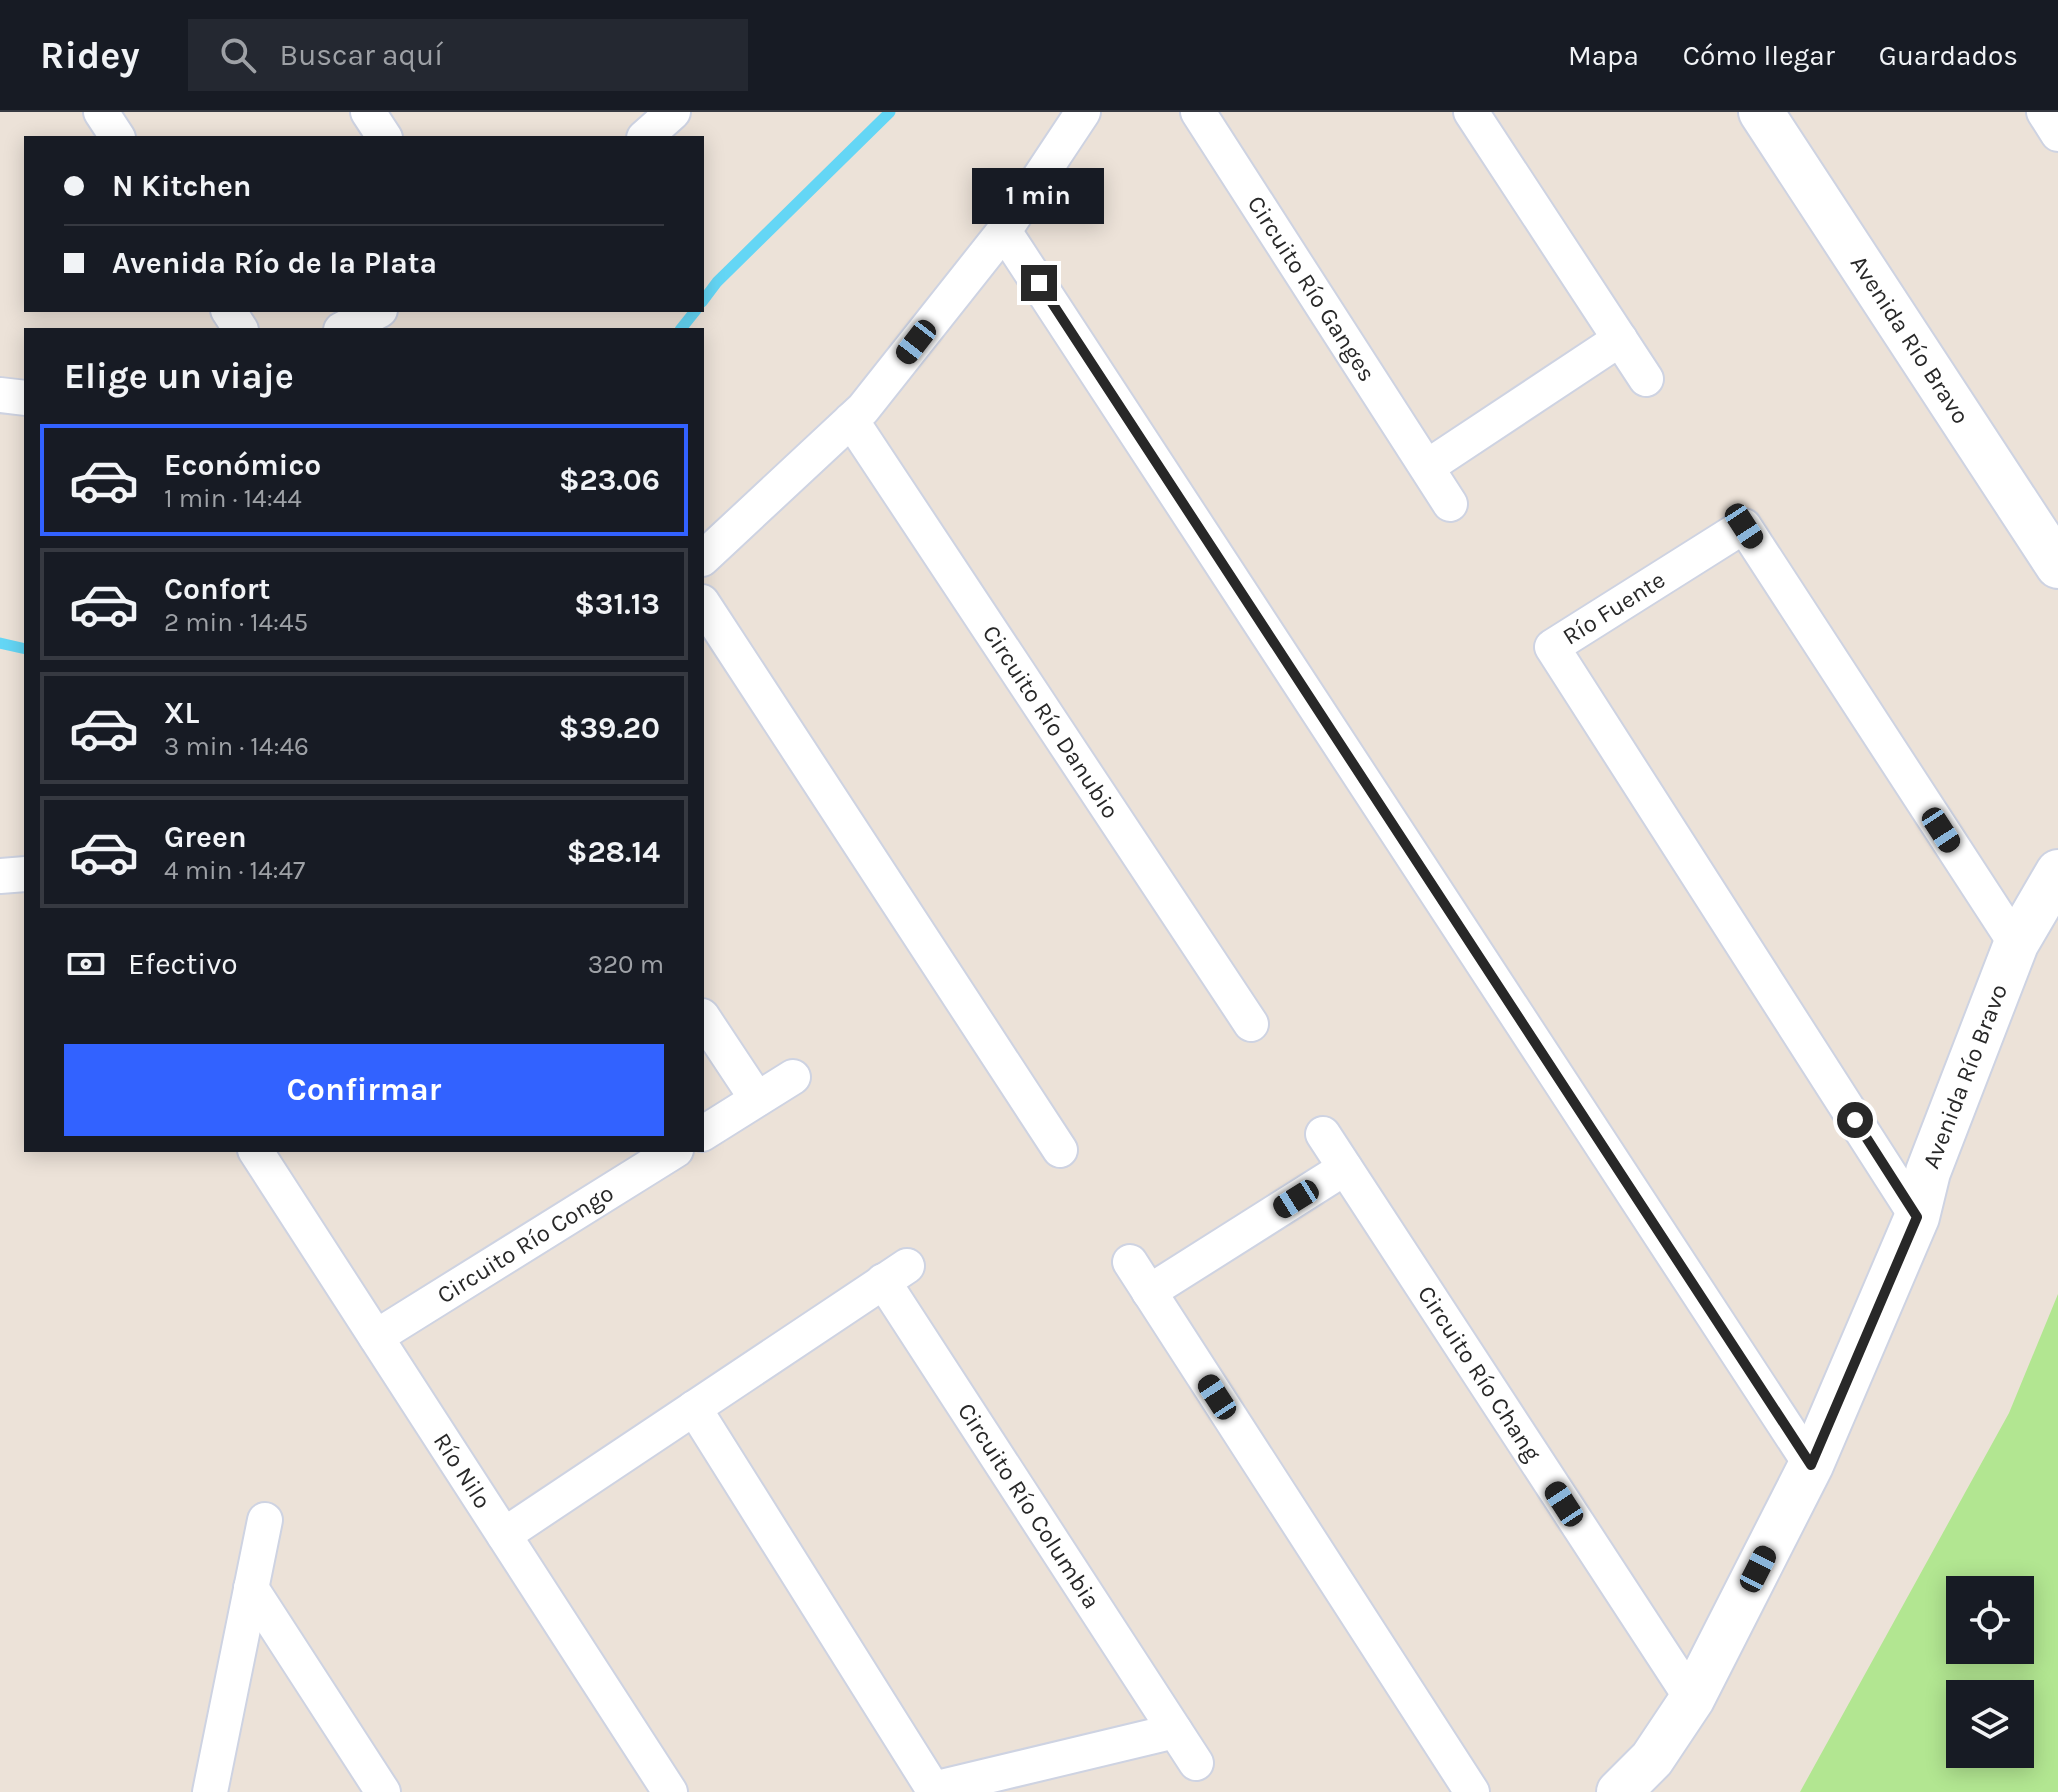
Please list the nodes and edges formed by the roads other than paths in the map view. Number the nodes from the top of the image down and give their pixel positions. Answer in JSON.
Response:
{"nodes":[{"id":1,"x":101,"y":112,"type":"edge"},
{"id":2,"x":368,"y":112,"type":"edge"},
{"id":3,"x":673,"y":112,"type":"edge"},
{"id":4,"x":1083,"y":112,"type":"edge"},
{"id":5,"x":1198,"y":112,"type":"edge"},
{"id":6,"x":1471,"y":112,"type":"edge"},
{"id":7,"x":1761,"y":112,"type":"edge"},
{"id":8,"x":2044,"y":112,"type":"edge"},
{"id":9,"x":640,"y":129,"type":"edge"},
{"id":10,"x":2058,"y":134,"type":"edge"},
{"id":11,"x":117,"y":136,"type":"edge"},
{"id":12,"x":384,"y":136,"type":"edge"},
{"id":13,"x":1004,"y":231,"type":"junction"},
{"id":14,"x":376,"y":312,"type":"edge"},
{"id":15,"x":345,"y":328,"type":"edge"},
{"id":16,"x":1620,"y":339,"type":"junction"},
{"id":17,"x":1646,"y":379,"type":"dead end"},
{"id":18,"x":851,"y":420,"type":"junction"},
{"id":19,"x":1427,"y":467,"type":"junction"},
{"id":20,"x":1450,"y":504,"type":"dead end"},
{"id":21,"x":704,"y":557,"type":"edge"},
{"id":22,"x":2058,"y":566,"type":"edge"},
{"id":23,"x":704,"y":605,"type":"edge"},
{"id":24,"x":2058,"y":872,"type":"edge"},
{"id":25,"x":24,"y":874,"type":"edge"},
{"id":26,"x":0,"y":876,"type":"edge"},
{"id":27,"x":2016,"y":944,"type":"junction"},
{"id":28,"x":704,"y":1019,"type":"edge"},
{"id":29,"x":1251,"y":1024,"type":"dead end"},
{"id":30,"x":793,"y":1077,"type":"dead end"},
{"id":31,"x":757,"y":1099,"type":"junction"},
{"id":32,"x":704,"y":1133,"type":"edge"},
{"id":33,"x":1323,"y":1134,"type":"dead end"},
{"id":34,"x":1060,"y":1150,"type":"dead end"},
{"id":35,"x":260,"y":1152,"type":"edge"},
{"id":36,"x":673,"y":1152,"type":"edge"},
{"id":37,"x":1345,"y":1168,"type":"junction"},
{"id":38,"x":1917,"y":1217,"type":"junction"},
{"id":39,"x":1130,"y":1262,"type":"dead end"},
{"id":40,"x":1149,"y":1292,"type":"junction"},
{"id":41,"x":376,"y":1337,"type":"junction"},
{"id":42,"x":694,"y":1408,"type":"junction"},
{"id":43,"x":1811,"y":1465,"type":"junction"},
{"id":44,"x":265,"y":1520,"type":"dead end"},
{"id":45,"x":504,"y":1535,"type":"junction"},
{"id":46,"x":251,"y":1588,"type":"junction"},
{"id":47,"x":1692,"y":1699,"type":"junction"},
{"id":48,"x":1175,"y":1731,"type":"junction"},
{"id":49,"x":1196,"y":1763,"type":"dead end"},
{"id":50,"x":934,"y":1790,"type":"edge"},
{"id":51,"x":210,"y":1792,"type":"edge"},
{"id":52,"x":383,"y":1792,"type":"edge"},
{"id":53,"x":670,"y":1792,"type":"edge"},
{"id":54,"x":1472,"y":1792,"type":"edge"},
{"id":55,"x":1619,"y":1792,"type":"edge"}],
"edges":[{"from":1,"to":11,"type":"street"},
{"from":2,"to":12,"type":"street"},
{"from":3,"to":9,"type":"street"},
{"from":4,"to":13,"type":"street"},
{"from":5,"to":19,"type":"street","name":"Circuito Río Ganges"},
{"from":6,"to":16,"type":"street"},
{"from":7,"to":22,"type":"street","name":"Avenida Río Bravo"},
{"from":8,"to":10,"type":"street"},
{"from":13,"to":18,"type":"street"},
{"from":13,"to":43,"type":"street"},
{"from":14,"to":15,"type":"street"},
{"from":16,"to":17,"type":"street"},
{"from":16,"to":19,"type":"street"},
{"from":18,"to":21,"type":"street"},
{"from":18,"to":29,"type":"street","name":"Circuito Río Danubio"},
{"from":19,"to":20,"type":"street","name":"Circuito Río Ganges"},
{"from":23,"to":34,"type":"street"},
{"from":24,"to":27,"type":"street","name":"Avenida Río Bravo"},
{"from":25,"to":26,"type":"street"},
{"from":27,"to":38,"type":"street","name":"Avenida Río Bravo"},
{"from":27,"to":38,"type":"street","name":"Río Fuente"},
{"from":28,"to":31,"type":"street"},
{"from":30,"to":31,"type":"street"},
{"from":31,"to":32,"type":"street"},
{"from":33,"to":37,"type":"street","name":"Circuito Río Chang"},
{"from":35,"to":41,"type":"street","name":"Río Nilo"},
{"from":36,"to":41,"type":"street","name":"Circuito Río Congo"},
{"from":37,"to":40,"type":"street"},
{"from":37,"to":47,"type":"street","name":"Circuito Río Chang"},
{"from":38,"to":43,"type":"street","name":"Avenida Río Bravo"},
{"from":39,"to":40,"type":"street"},
{"from":40,"to":54,"type":"street"},
{"from":41,"to":45,"type":"street","name":"Río Nilo"},
{"from":42,"to":45,"type":"street","name":"Circuito Río Columbia"},
{"from":42,"to":48,"type":"street","name":"Circuito Río Columbia"},
{"from":42,"to":50,"type":"street"},
{"from":43,"to":47,"type":"street","name":"Avenida Río Bravo"},
{"from":44,"to":46,"type":"street"},
{"from":45,"to":53,"type":"street","name":"Río Nilo"},
{"from":46,"to":51,"type":"street"},
{"from":46,"to":52,"type":"street"},
{"from":47,"to":55,"type":"street","name":"Avenida Río Bravo"},
{"from":48,"to":49,"type":"street","name":"Circuito Río Columbia"},
{"from":48,"to":50,"type":"street"}]}
